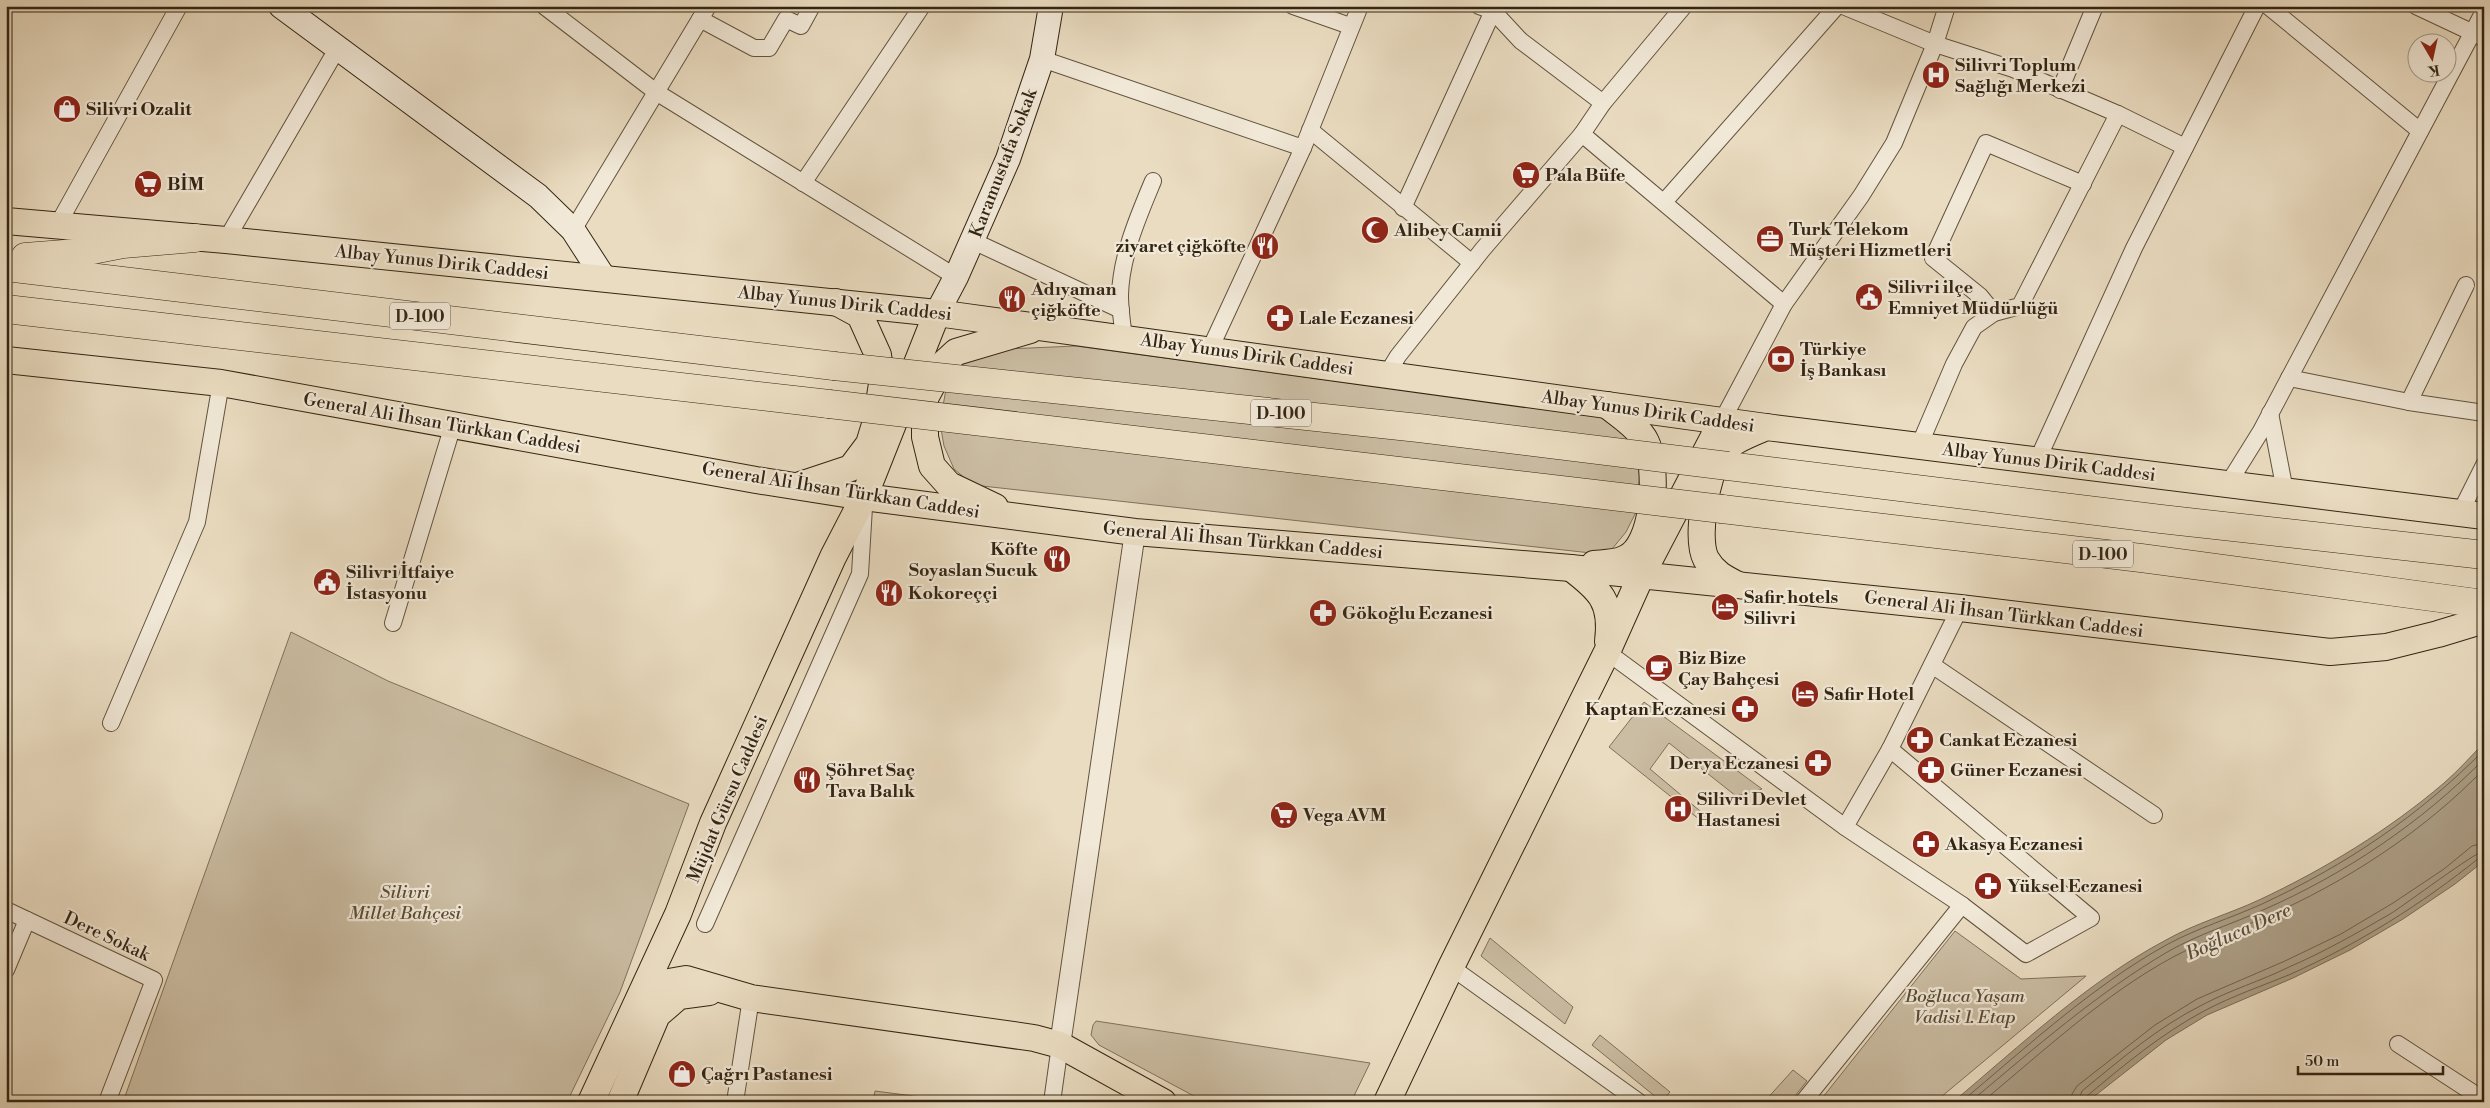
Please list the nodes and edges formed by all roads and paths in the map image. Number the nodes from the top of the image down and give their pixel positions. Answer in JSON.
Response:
{"nodes":[{"id":1,"x":179,"y":6,"type":"edge"},
{"id":2,"x":281,"y":6,"type":"edge"},
{"id":3,"x":544,"y":6,"type":"edge"},
{"id":4,"x":812,"y":6,"type":"edge"},
{"id":5,"x":922,"y":6,"type":"edge"},
{"id":6,"x":1051,"y":6,"type":"edge"},
{"id":7,"x":1293,"y":6,"type":"edge"},
{"id":8,"x":1360,"y":6,"type":"edge"},
{"id":9,"x":1684,"y":6,"type":"edge"},
{"id":10,"x":1837,"y":6,"type":"edge"},
{"id":11,"x":1842,"y":6,"type":"edge"},
{"id":12,"x":1947,"y":6,"type":"edge"},
{"id":13,"x":2095,"y":6,"type":"edge"},
{"id":14,"x":2257,"y":6,"type":"edge"},
{"id":15,"x":2268,"y":6,"type":"edge"},
{"id":16,"x":2416,"y":6,"type":"edge"},
{"id":17,"x":705,"y":10,"type":"edge"},
{"id":18,"x":1495,"y":11,"type":"edge"},
{"id":19,"x":2484,"y":11,"type":"edge"},
{"id":20,"x":561,"y":14,"type":"edge"},
{"id":21,"x":1350,"y":26,"type":"junction"},
{"id":22,"x":2478,"y":35,"type":"edge"},
{"id":23,"x":1935,"y":44,"type":"junction"},
{"id":24,"x":337,"y":49,"type":"junction"},
{"id":25,"x":1042,"y":59,"type":"junction"},
{"id":26,"x":2060,"y":90,"type":"junction"},
{"id":27,"x":656,"y":92,"type":"junction"},
{"id":28,"x":1603,"y":103,"type":"junction"},
{"id":29,"x":2118,"y":114,"type":"junction"},
{"id":30,"x":1310,"y":130,"type":"junction"},
{"id":31,"x":2420,"y":132,"type":"junction"},
{"id":32,"x":1582,"y":134,"type":"junction"},
{"id":33,"x":1303,"y":148,"type":"junction"},
{"id":34,"x":2185,"y":148,"type":"junction"},
{"id":35,"x":1153,"y":181,"type":"dead end"},
{"id":36,"x":803,"y":183,"type":"junction"},
{"id":37,"x":2083,"y":184,"type":"junction"},
{"id":38,"x":1664,"y":202,"type":"junction"},
{"id":39,"x":1403,"y":208,"type":"junction"},
{"id":40,"x":6,"y":221,"type":"edge"},
{"id":41,"x":57,"y":226,"type":"junction"},
{"id":42,"x":573,"y":230,"type":"junction"},
{"id":43,"x":195,"y":238,"type":"junction"},
{"id":44,"x":226,"y":240,"type":"junction"},
{"id":45,"x":973,"y":241,"type":"junction"},
{"id":46,"x":6,"y":259,"type":"edge"},
{"id":47,"x":1472,"y":263,"type":"junction"},
{"id":48,"x":6,"y":267,"type":"edge"},
{"id":49,"x":956,"y":277,"type":"junction"},
{"id":50,"x":604,"y":278,"type":"junction"},
{"id":51,"x":2466,"y":284,"type":"dead end"},
{"id":52,"x":835,"y":301,"type":"junction"},
{"id":53,"x":1784,"y":304,"type":"junction"},
{"id":54,"x":6,"y":310,"type":"edge"},
{"id":55,"x":1121,"y":310,"type":"junction"},
{"id":56,"x":937,"y":313,"type":"junction"},
{"id":57,"x":1994,"y":313,"type":"junction"},
{"id":58,"x":1046,"y":326,"type":"junction"},
{"id":59,"x":1124,"y":337,"type":"junction"},
{"id":60,"x":1210,"y":349,"type":"junction"},
{"id":61,"x":6,"y":360,"type":"edge"},
{"id":62,"x":1387,"y":374,"type":"junction"},
{"id":63,"x":2289,"y":378,"type":"junction"},
{"id":64,"x":221,"y":383,"type":"junction"},
{"id":65,"x":2409,"y":402,"type":"junction"},
{"id":66,"x":1607,"y":405,"type":"junction"},
{"id":67,"x":2270,"y":413,"type":"junction"},
{"id":68,"x":2484,"y":413,"type":"edge"},
{"id":69,"x":1722,"y":421,"type":"junction"},
{"id":70,"x":453,"y":425,"type":"junction"},
{"id":71,"x":1766,"y":427,"type":"junction"},
{"id":72,"x":1919,"y":446,"type":"junction"},
{"id":73,"x":2037,"y":461,"type":"junction"},
{"id":74,"x":2484,"y":465,"type":"edge"},
{"id":75,"x":2228,"y":484,"type":"junction"},
{"id":76,"x":797,"y":486,"type":"junction"},
{"id":77,"x":2285,"y":491,"type":"junction"},
{"id":78,"x":864,"y":497,"type":"junction"},
{"id":79,"x":2476,"y":511,"type":"edge"},
{"id":80,"x":1014,"y":516,"type":"junction"},
{"id":81,"x":1135,"y":532,"type":"junction"},
{"id":82,"x":2484,"y":555,"type":"edge"},
{"id":83,"x":1571,"y":568,"type":"junction"},
{"id":84,"x":1641,"y":576,"type":"junction"},
{"id":85,"x":1738,"y":585,"type":"junction"},
{"id":86,"x":2484,"y":604,"type":"edge"},
{"id":87,"x":1960,"y":608,"type":"junction"},
{"id":88,"x":2484,"y":620,"type":"edge"},
{"id":89,"x":393,"y":623,"type":"dead end"},
{"id":90,"x":1607,"y":652,"type":"junction"},
{"id":91,"x":1932,"y":665,"type":"junction"},
{"id":92,"x":111,"y":724,"type":"dead end"},
{"id":93,"x":1890,"y":749,"type":"junction"},
{"id":94,"x":2154,"y":815,"type":"dead end"},
{"id":95,"x":1845,"y":827,"type":"junction"},
{"id":96,"x":1962,"y":906,"type":"junction"},
{"id":97,"x":6,"y":910,"type":"edge"},
{"id":98,"x":27,"y":920,"type":"junction"},
{"id":99,"x":705,"y":924,"type":"dead end"},
{"id":100,"x":1450,"y":967,"type":"junction"},
{"id":101,"x":6,"y":970,"type":"edge"},
{"id":102,"x":642,"y":994,"type":"junction"},
{"id":103,"x":742,"y":996,"type":"junction"},
{"id":104,"x":2398,"y":1044,"type":"dead end"},
{"id":105,"x":1060,"y":1045,"type":"junction"},
{"id":106,"x":2484,"y":1100,"type":"edge"},
{"id":107,"x":107,"y":1102,"type":"edge"},
{"id":108,"x":591,"y":1102,"type":"edge"},
{"id":109,"x":620,"y":1102,"type":"edge"},
{"id":110,"x":735,"y":1102,"type":"edge"},
{"id":111,"x":1052,"y":1102,"type":"edge"},
{"id":112,"x":1163,"y":1102,"type":"edge"},
{"id":113,"x":1387,"y":1102,"type":"edge"},
{"id":114,"x":1639,"y":1102,"type":"edge"},
{"id":115,"x":1803,"y":1102,"type":"edge"}],
"edges":[{"from":1,"to":41,"type":"street"},
{"from":2,"to":24,"type":"main road"},
{"from":3,"to":20,"type":"street"},
{"from":4,"to":17,"type":"street"},
{"from":5,"to":36,"type":"street"},
{"from":6,"to":25,"type":"main road","name":"Karamustafa Sokak"},
{"from":7,"to":21,"type":"street"},
{"from":8,"to":21,"type":"street"},
{"from":9,"to":28,"type":"street"},
{"from":10,"to":38,"type":"street"},
{"from":11,"to":23,"type":"street"},
{"from":12,"to":23,"type":"street"},
{"from":13,"to":26,"type":"street"},
{"from":14,"to":34,"type":"street"},
{"from":15,"to":31,"type":"street"},
{"from":16,"to":22,"type":"street"},
{"from":17,"to":27,"type":"street"},
{"from":18,"to":28,"type":"street"},
{"from":18,"to":39,"type":"street"},
{"from":19,"to":22,"type":"street"},
{"from":20,"to":27,"type":"street"},
{"from":21,"to":30,"type":"street"},
{"from":22,"to":31,"type":"street"},
{"from":23,"to":26,"type":"street"},
{"from":23,"to":53,"type":"street"},
{"from":24,"to":42,"type":"main road"},
{"from":24,"to":44,"type":"street"},
{"from":25,"to":33,"type":"street"},
{"from":25,"to":45,"type":"main road","name":"Karamustafa Sokak"},
{"from":26,"to":29,"type":"street"},
{"from":27,"to":36,"type":"street"},
{"from":27,"to":42,"type":"street"},
{"from":28,"to":32,"type":"street"},
{"from":29,"to":34,"type":"street"},
{"from":29,"to":37,"type":"street"},
{"from":30,"to":33,"type":"street"},
{"from":30,"to":39,"type":"street"},
{"from":31,"to":63,"type":"street"},
{"from":32,"to":38,"type":"street"},
{"from":32,"to":47,"type":"street"},
{"from":33,"to":60,"type":"street"},
{"from":34,"to":73,"type":"street"},
{"from":35,"to":55,"type":"street"},
{"from":36,"to":49,"type":"street"},
{"from":37,"to":57,"type":"street"},
{"from":37,"to":57,"type":"street"},
{"from":38,"to":53,"type":"street"},
{"from":39,"to":47,"type":"street"},
{"from":40,"to":41,"type":"main road","name":"Albay Yunus Dirik Caddesi"},
{"from":41,"to":43,"type":"main road","name":"Albay Yunus Dirik Caddesi"},
{"from":42,"to":50,"type":"main road"},
{"from":43,"to":44,"type":"main road","name":"Albay Yunus Dirik Caddesi"},
{"from":43,"to":46,"type":"highway"},
{"from":44,"to":50,"type":"main road","name":"Albay Yunus Dirik Caddesi"},
{"from":45,"to":49,"type":"main road","name":"Karamustafa Sokak"},
{"from":45,"to":55,"type":"street"},
{"from":47,"to":62,"type":"street"},
{"from":48,"to":82,"type":"highway","number":"D-100","bridge":true},
{"from":49,"to":56,"type":"main road","name":"Karamustafa Sokak"},
{"from":50,"to":52,"type":"main road","name":"Albay Yunus Dirik Caddesi"},
{"from":51,"to":65,"type":"street"},
{"from":52,"to":56,"type":"main road","name":"Albay Yunus Dirik Caddesi"},
{"from":52,"to":76,"type":"main road"},
{"from":53,"to":69,"type":"street"},
{"from":54,"to":86,"type":"highway","number":"D-100","bridge":true},
{"from":55,"to":59,"type":"street"},
{"from":56,"to":58,"type":"main road","name":"Albay Yunus Dirik Caddesi"},
{"from":56,"to":78,"type":"main road","name":"Müjdat Gürsu Caddesi"},
{"from":57,"to":72,"type":"street"},
{"from":58,"to":59,"type":"main road","name":"Albay Yunus Dirik Caddesi"},
{"from":58,"to":80,"type":"main road"},
{"from":59,"to":60,"type":"main road","name":"Albay Yunus Dirik Caddesi"},
{"from":60,"to":62,"type":"main road","name":"Albay Yunus Dirik Caddesi"},
{"from":61,"to":64,"type":"main road","name":"General Ali İhsan Türkkan Caddesi"},
{"from":62,"to":66,"type":"main road","name":"Albay Yunus Dirik Caddesi"},
{"from":63,"to":65,"type":"street"},
{"from":63,"to":67,"type":"street"},
{"from":64,"to":70,"type":"main road","name":"General Ali İhsan Türkkan Caddesi"},
{"from":64,"to":92,"type":"street"},
{"from":65,"to":68,"type":"street"},
{"from":66,"to":69,"type":"main road","name":"Albay Yunus Dirik Caddesi"},
{"from":66,"to":83,"type":"main road"},
{"from":67,"to":75,"type":"street"},
{"from":67,"to":77,"type":"street"},
{"from":69,"to":71,"type":"main road","name":"Albay Yunus Dirik Caddesi"},
{"from":69,"to":84,"type":"main road"},
{"from":70,"to":76,"type":"main road","name":"General Ali İhsan Türkkan Caddesi"},
{"from":70,"to":89,"type":"street"},
{"from":71,"to":72,"type":"main road","name":"Albay Yunus Dirik Caddesi"},
{"from":71,"to":85,"type":"main road"},
{"from":72,"to":73,"type":"main road","name":"Albay Yunus Dirik Caddesi"},
{"from":73,"to":75,"type":"main road","name":"Albay Yunus Dirik Caddesi"},
{"from":74,"to":79,"type":"street"},
{"from":75,"to":77,"type":"main road","name":"Albay Yunus Dirik Caddesi"},
{"from":76,"to":78,"type":"main road","name":"General Ali İhsan Türkkan Caddesi"},
{"from":77,"to":79,"type":"main road","name":"Albay Yunus Dirik Caddesi"},
{"from":78,"to":80,"type":"main road","name":"General Ali İhsan Türkkan Caddesi"},
{"from":78,"to":99,"type":"street"},
{"from":78,"to":102,"type":"main road","name":"Müjdat Gürsu Caddesi"},
{"from":80,"to":81,"type":"main road","name":"General Ali İhsan Türkkan Caddesi"},
{"from":81,"to":83,"type":"main road","name":"General Ali İhsan Türkkan Caddesi"},
{"from":81,"to":105,"type":"street"},
{"from":83,"to":84,"type":"main road","name":"General Ali İhsan Türkkan Caddesi"},
{"from":83,"to":90,"type":"main road"},
{"from":84,"to":85,"type":"main road","name":"General Ali İhsan Türkkan Caddesi"},
{"from":84,"to":90,"type":"main road"},
{"from":85,"to":87,"type":"main road","name":"General Ali İhsan Türkkan Caddesi"},
{"from":87,"to":88,"type":"main road","name":"General Ali İhsan Türkkan Caddesi"},
{"from":87,"to":91,"type":"street"},
{"from":90,"to":95,"type":"street"},
{"from":90,"to":100,"type":"main road"},
{"from":91,"to":93,"type":"street"},
{"from":91,"to":94,"type":"street"},
{"from":93,"to":95,"type":"street"},
{"from":93,"to":96,"type":"street"},
{"from":95,"to":96,"type":"street"},
{"from":96,"to":115,"type":"street"},
{"from":97,"to":98,"type":"street","name":"Dere Sokak"},
{"from":98,"to":101,"type":"street"},
{"from":98,"to":107,"type":"street","name":"Dere Sokak"},
{"from":100,"to":113,"type":"main road"},
{"from":100,"to":114,"type":"street"},
{"from":102,"to":103,"type":"main road"},
{"from":102,"to":108,"type":"main road","name":"Müjdat Gürsu Caddesi"},
{"from":103,"to":105,"type":"main road"},
{"from":103,"to":109,"type":"main road"},
{"from":103,"to":110,"type":"street"},
{"from":104,"to":106,"type":"street"},
{"from":105,"to":111,"type":"street"},
{"from":105,"to":112,"type":"main road"}]}
